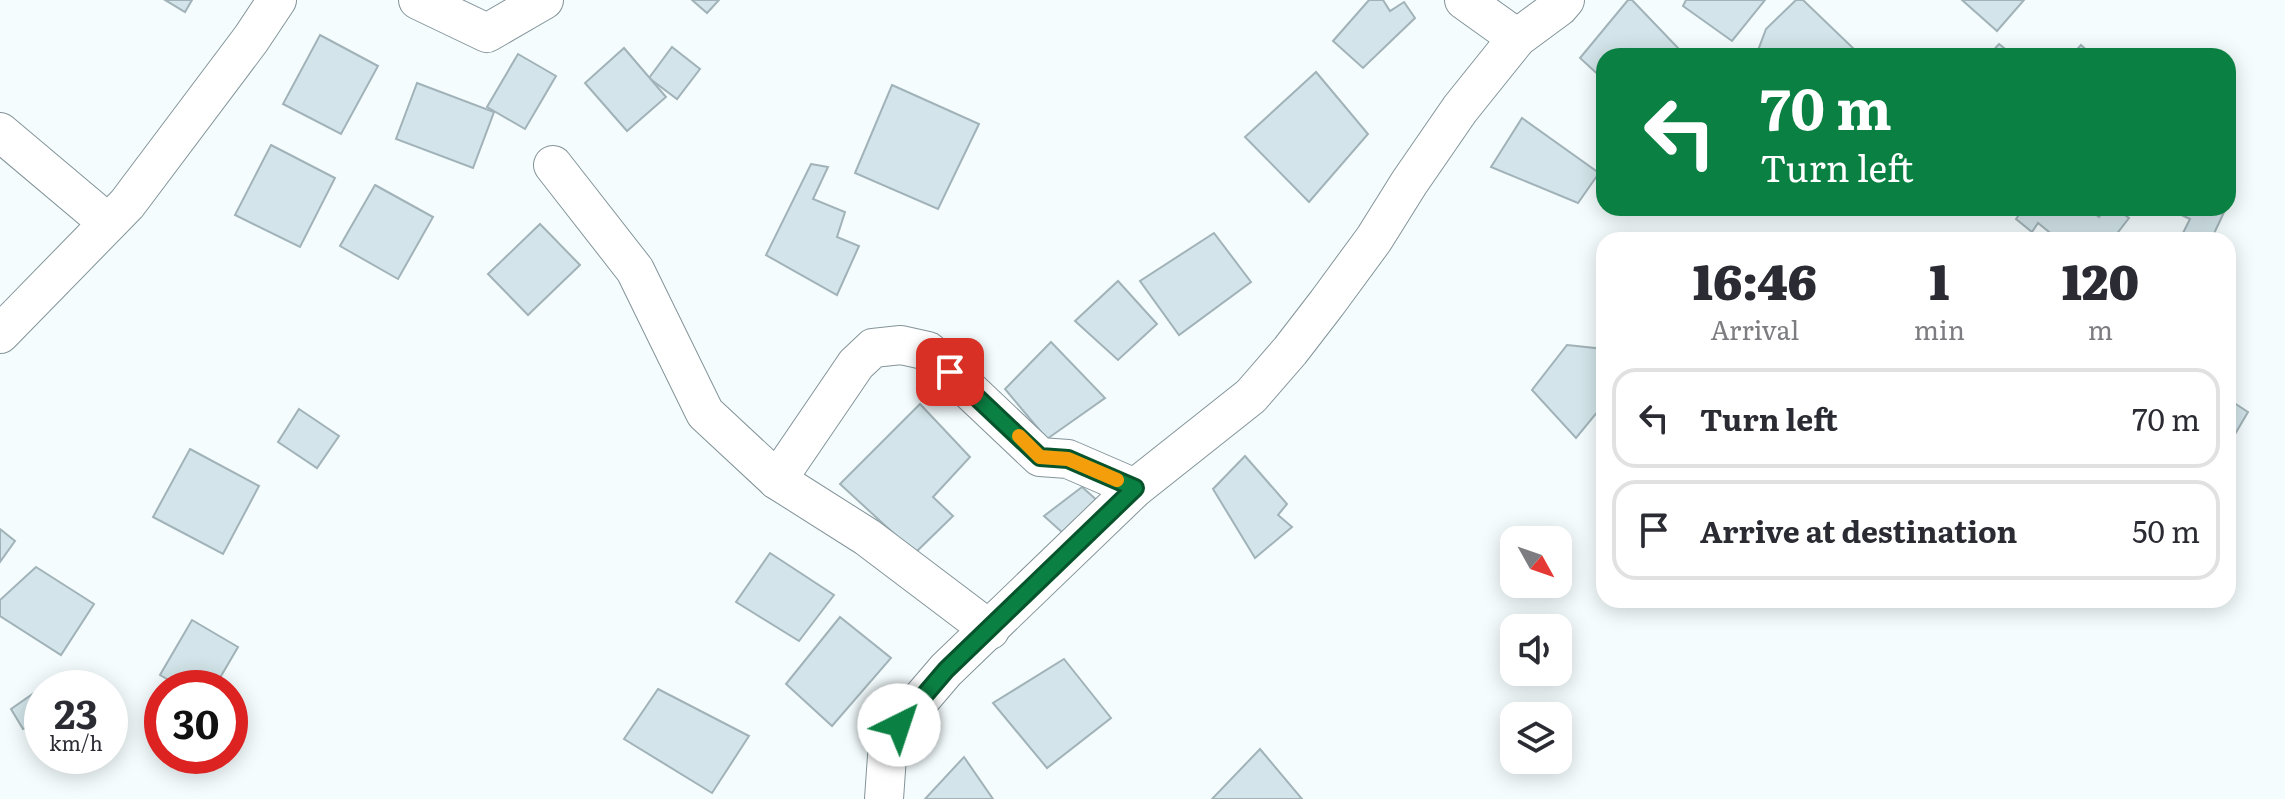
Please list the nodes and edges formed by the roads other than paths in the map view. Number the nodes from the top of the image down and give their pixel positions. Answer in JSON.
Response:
{"nodes":[{"id":1,"x":277,"y":0,"type":"edge"},
{"id":2,"x":418,"y":0,"type":"edge"},
{"id":3,"x":544,"y":0,"type":"edge"},
{"id":4,"x":1464,"y":0,"type":"edge"},
{"id":5,"x":1565,"y":0,"type":"edge"},
{"id":6,"x":1517,"y":38,"type":"junction"},
{"id":7,"x":0,"y":132,"type":"edge"},
{"id":8,"x":553,"y":165,"type":"dead end"},
{"id":9,"x":108,"y":223,"type":"junction"},
{"id":10,"x":0,"y":334,"type":"edge"},
{"id":11,"x":777,"y":480,"type":"junction"},
{"id":12,"x":1135,"y":488,"type":"junction"},
{"id":13,"x":990,"y":630,"type":"junction"},
{"id":14,"x":884,"y":799,"type":"edge"}],
"edges":[{"from":1,"to":9,"type":"street"},
{"from":2,"to":3,"type":"street"},
{"from":4,"to":6,"type":"street"},
{"from":5,"to":6,"type":"street"},
{"from":6,"to":12,"type":"street"},
{"from":7,"to":9,"type":"street"},
{"from":8,"to":11,"type":"street"},
{"from":9,"to":10,"type":"street"},
{"from":11,"to":12,"type":"street"},
{"from":11,"to":13,"type":"street"},
{"from":12,"to":13,"type":"street"},
{"from":13,"to":14,"type":"street"}]}
